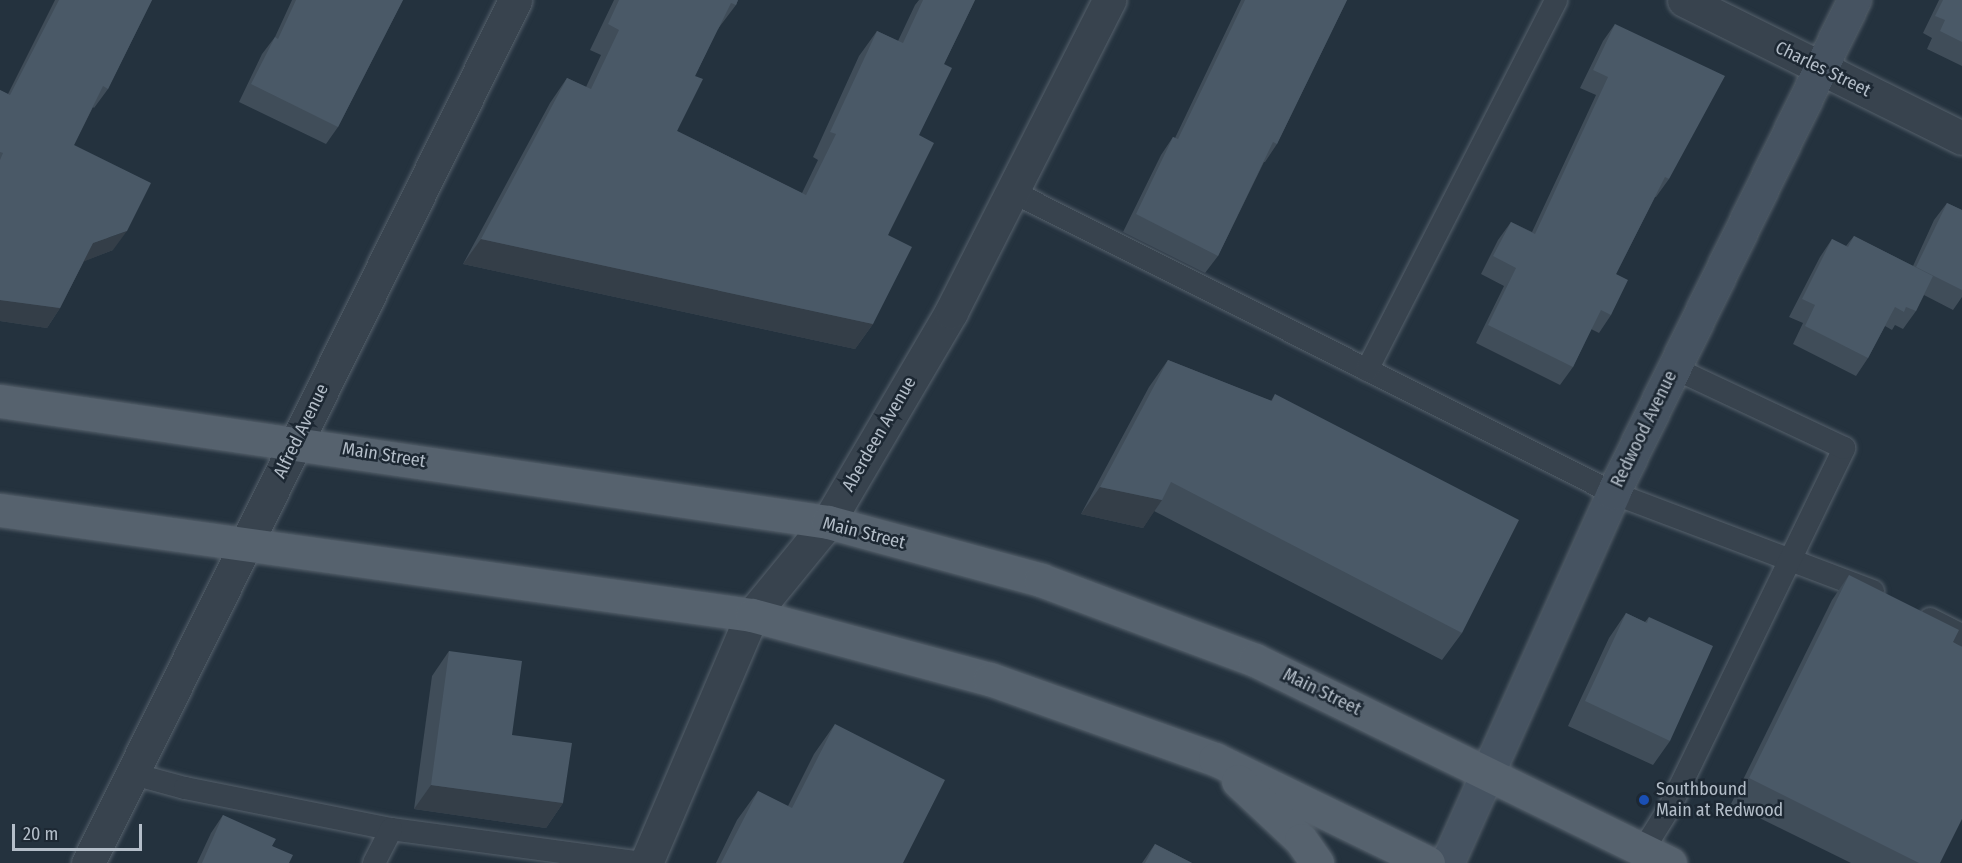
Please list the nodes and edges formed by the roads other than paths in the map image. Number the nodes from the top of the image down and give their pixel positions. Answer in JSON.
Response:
{"nodes":[{"id":1,"x":515,"y":0,"type":"edge"},
{"id":2,"x":1109,"y":0,"type":"edge"},
{"id":3,"x":1556,"y":0,"type":"edge"},
{"id":4,"x":1684,"y":0,"type":"edge"},
{"id":5,"x":1854,"y":0,"type":"edge"},
{"id":6,"x":1820,"y":68,"type":"junction"},
{"id":7,"x":1962,"y":138,"type":"edge"},
{"id":8,"x":1013,"y":192,"type":"junction"},
{"id":9,"x":1674,"y":368,"type":"junction"},
{"id":10,"x":1367,"y":370,"type":"junction"},
{"id":11,"x":0,"y":401,"type":"edge"},
{"id":12,"x":296,"y":442,"type":"junction"},
{"id":13,"x":1613,"y":493,"type":"junction"},
{"id":14,"x":0,"y":510,"type":"edge"},
{"id":15,"x":828,"y":522,"type":"junction"},
{"id":16,"x":246,"y":544,"type":"junction"},
{"id":17,"x":1793,"y":560,"type":"junction"},
{"id":18,"x":752,"y":615,"type":"junction"},
{"id":19,"x":1962,"y":635,"type":"edge"},
{"id":20,"x":1215,"y":759,"type":"junction"},
{"id":21,"x":1486,"y":771,"type":"junction"},
{"id":22,"x":133,"y":774,"type":"junction"},
{"id":23,"x":391,"y":829,"type":"junction"},
{"id":24,"x":1657,"y":856,"type":"edge"},
{"id":25,"x":88,"y":863,"type":"edge"},
{"id":26,"x":374,"y":863,"type":"edge"},
{"id":27,"x":645,"y":863,"type":"edge"},
{"id":28,"x":1317,"y":863,"type":"edge"},
{"id":29,"x":1428,"y":863,"type":"edge"},
{"id":30,"x":1447,"y":863,"type":"edge"}],
"edges":[{"from":1,"to":12,"type":"street","name":"Alfred Avenue"},
{"from":2,"to":8,"type":"street","name":"Aberdeen Avenue"},
{"from":3,"to":10,"type":"lane"},
{"from":4,"to":6,"type":"street","name":"Charles Street"},
{"from":5,"to":6,"type":"main road","name":"Redwood Avenue"},
{"from":6,"to":7,"type":"street","name":"Charles Street"},
{"from":6,"to":9,"type":"main road","name":"Redwood Avenue"},
{"from":8,"to":10,"type":"lane"},
{"from":8,"to":15,"type":"street","name":"Aberdeen Avenue"},
{"from":9,"to":13,"type":"main road","name":"Redwood Avenue"},
{"from":9,"to":17,"type":"lane"},
{"from":10,"to":13,"type":"lane"},
{"from":11,"to":12,"type":"main road","name":"Main Street"},
{"from":12,"to":15,"type":"main road","name":"Main Street"},
{"from":12,"to":16,"type":"street","name":"Alfred Avenue"},
{"from":13,"to":17,"type":"lane"},
{"from":13,"to":21,"type":"main road","name":"Redwood Avenue"},
{"from":14,"to":16,"type":"main road"},
{"from":15,"to":18,"type":"street","name":"Aberdeen Avenue"},
{"from":15,"to":21,"type":"main road","name":"Main Street"},
{"from":16,"to":18,"type":"main road"},
{"from":16,"to":22,"type":"street","name":"Alfred Avenue"},
{"from":17,"to":19,"type":"lane"},
{"from":17,"to":24,"type":"lane"},
{"from":18,"to":20,"type":"main road"},
{"from":18,"to":27,"type":"street","name":"Aberdeen Avenue"},
{"from":20,"to":28,"type":"main road"},
{"from":20,"to":29,"type":"main road"},
{"from":21,"to":24,"type":"main road","name":"Main Street"},
{"from":21,"to":30,"type":"main road","name":"Redwood Avenue"},
{"from":22,"to":23,"type":"lane"},
{"from":22,"to":25,"type":"street","name":"Alfred Avenue"},
{"from":23,"to":26,"type":"lane"},
{"from":23,"to":27,"type":"lane"}]}
